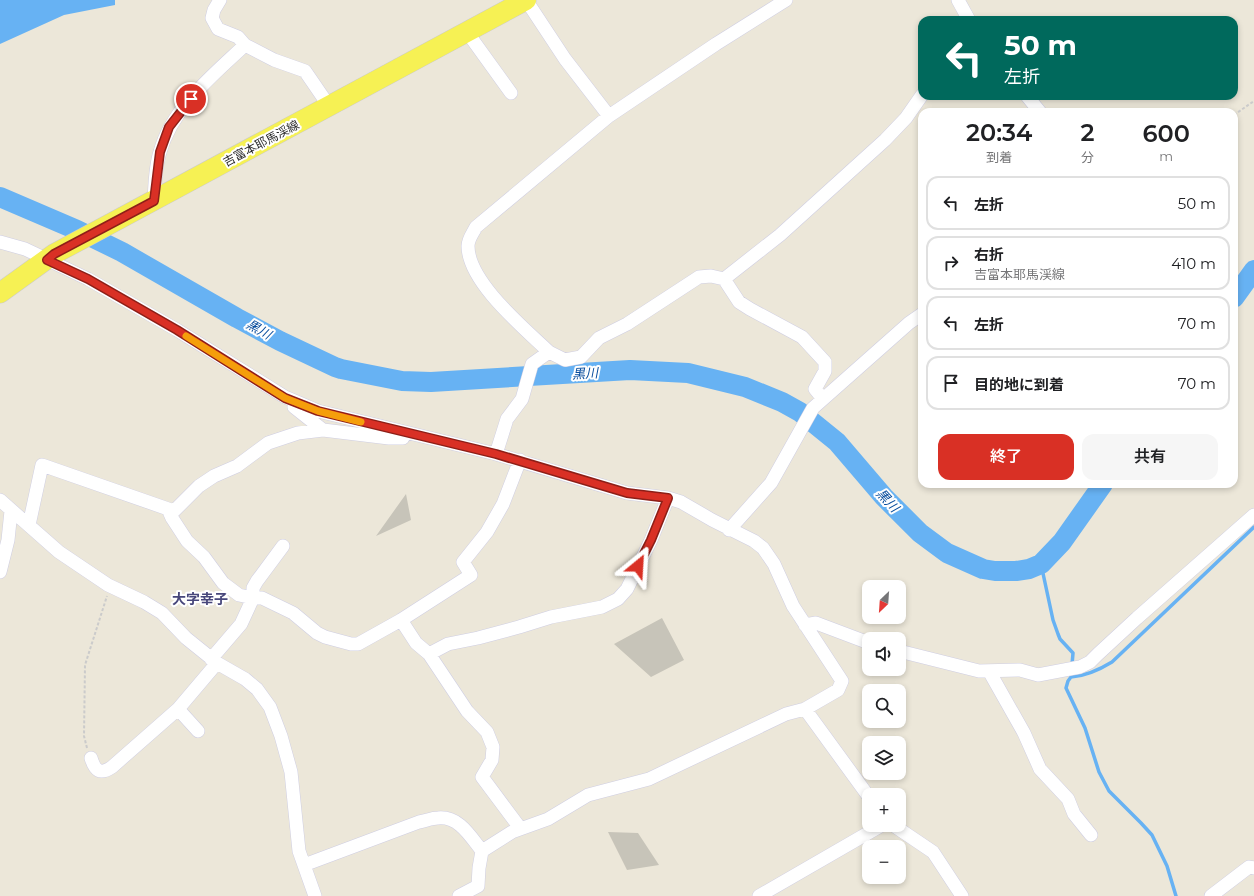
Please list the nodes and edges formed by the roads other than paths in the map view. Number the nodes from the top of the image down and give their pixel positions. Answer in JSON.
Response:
{"nodes":[{"id":1,"x":220,"y":0,"type":"edge"},
{"id":2,"x":526,"y":0,"type":"edge"},
{"id":3,"x":786,"y":0,"type":"edge"},
{"id":4,"x":958,"y":0,"type":"edge"},
{"id":5,"x":967,"y":16,"type":"edge"},
{"id":6,"x":467,"y":32,"type":"junction"},
{"id":7,"x":245,"y":45,"type":"junction"},
{"id":8,"x":511,"y":93,"type":"dead end"},
{"id":9,"x":919,"y":100,"type":"edge"},
{"id":10,"x":1030,"y":100,"type":"edge"},
{"id":11,"x":329,"y":106,"type":"junction"},
{"id":12,"x":1037,"y":108,"type":"edge"},
{"id":13,"x":610,"y":116,"type":"junction"},
{"id":14,"x":154,"y":201,"type":"junction"},
{"id":15,"x":0,"y":242,"type":"edge"},
{"id":16,"x":50,"y":257,"type":"junction"},
{"id":17,"x":724,"y":279,"type":"junction"},
{"id":18,"x":0,"y":293,"type":"edge"},
{"id":19,"x":918,"y":317,"type":"edge"},
{"id":20,"x":549,"y":352,"type":"junction"},
{"id":21,"x":824,"y":399,"type":"junction"},
{"id":22,"x":295,"y":402,"type":"junction"},
{"id":23,"x":323,"y":430,"type":"junction"},
{"id":24,"x":407,"y":433,"type":"junction"},
{"id":25,"x":496,"y":454,"type":"junction"},
{"id":26,"x":520,"y":460,"type":"junction"},
{"id":27,"x":668,"y":498,"type":"junction"},
{"id":28,"x":0,"y":500,"type":"edge"},
{"id":29,"x":168,"y":509,"type":"junction"},
{"id":30,"x":12,"y":511,"type":"junction"},
{"id":31,"x":1251,"y":523,"type":"edge"},
{"id":32,"x":29,"y":525,"type":"junction"},
{"id":33,"x":729,"y":530,"type":"junction"},
{"id":34,"x":283,"y":546,"type":"dead end"},
{"id":35,"x":0,"y":572,"type":"edge"},
{"id":36,"x":253,"y":598,"type":"junction"},
{"id":37,"x":401,"y":620,"type":"junction"},
{"id":38,"x":805,"y":625,"type":"junction"},
{"id":39,"x":862,"y":640,"type":"edge"},
{"id":40,"x":906,"y":653,"type":"edge"},
{"id":41,"x":429,"y":654,"type":"junction"},
{"id":42,"x":214,"y":661,"type":"junction"},
{"id":43,"x":989,"y":671,"type":"junction"},
{"id":44,"x":178,"y":709,"type":"junction"},
{"id":45,"x":805,"y":709,"type":"junction"},
{"id":46,"x":198,"y":731,"type":"dead end"},
{"id":47,"x":91,"y":758,"type":"road end"},
{"id":48,"x":862,"y":788,"type":"edge"},
{"id":49,"x":520,"y":828,"type":"junction"},
{"id":50,"x":870,"y":832,"type":"edge"},
{"id":51,"x":904,"y":832,"type":"edge"},
{"id":52,"x":1091,"y":835,"type":"dead end"},
{"id":53,"x":482,"y":851,"type":"junction"},
{"id":54,"x":304,"y":865,"type":"junction"},
{"id":55,"x":1254,"y":868,"type":"edge"},
{"id":56,"x":481,"y":891,"type":"edge"},
{"id":57,"x":316,"y":896,"type":"edge"},
{"id":58,"x":459,"y":896,"type":"edge"},
{"id":59,"x":759,"y":896,"type":"edge"},
{"id":60,"x":962,"y":896,"type":"edge"},
{"id":61,"x":1211,"y":896,"type":"edge"}],
"edges":[{"from":1,"to":7,"type":"street"},
{"from":2,"to":6,"type":"main road","name":"吉富本耶馬渓線"},
{"from":2,"to":13,"type":"street"},
{"from":3,"to":13,"type":"street"},
{"from":4,"to":5,"type":"street"},
{"from":6,"to":8,"type":"street"},
{"from":6,"to":11,"type":"main road","name":"吉富本耶馬渓線"},
{"from":7,"to":11,"type":"street"},
{"from":7,"to":14,"type":"street"},
{"from":9,"to":17,"type":"street"},
{"from":10,"to":12,"type":"street"},
{"from":11,"to":14,"type":"main road","name":"吉富本耶馬渓線"},
{"from":13,"to":20,"type":"street"},
{"from":14,"to":16,"type":"main road","name":"吉富本耶馬渓線"},
{"from":15,"to":16,"type":"street"},
{"from":16,"to":18,"type":"main road","name":"吉富本耶馬渓線"},
{"from":16,"to":22,"type":"street"},
{"from":17,"to":20,"type":"street"},
{"from":17,"to":21,"type":"street"},
{"from":19,"to":21,"type":"street"},
{"from":20,"to":25,"type":"street"},
{"from":21,"to":33,"type":"street"},
{"from":22,"to":23,"type":"street"},
{"from":22,"to":24,"type":"street"},
{"from":23,"to":24,"type":"street"},
{"from":23,"to":29,"type":"street"},
{"from":24,"to":25,"type":"street"},
{"from":25,"to":26,"type":"street"},
{"from":26,"to":27,"type":"street"},
{"from":26,"to":37,"type":"street"},
{"from":27,"to":33,"type":"street"},
{"from":27,"to":41,"type":"street"},
{"from":28,"to":30,"type":"street"},
{"from":29,"to":32,"type":"street"},
{"from":29,"to":36,"type":"street"},
{"from":30,"to":32,"type":"street"},
{"from":30,"to":35,"type":"street"},
{"from":31,"to":43,"type":"street"},
{"from":32,"to":42,"type":"street"},
{"from":33,"to":38,"type":"street"},
{"from":34,"to":36,"type":"street"},
{"from":36,"to":37,"type":"street"},
{"from":36,"to":42,"type":"street"},
{"from":37,"to":41,"type":"street"},
{"from":38,"to":39,"type":"street"},
{"from":38,"to":45,"type":"street"},
{"from":40,"to":43,"type":"street"},
{"from":41,"to":49,"type":"street"},
{"from":42,"to":44,"type":"street"},
{"from":42,"to":54,"type":"street"},
{"from":43,"to":52,"type":"street"},
{"from":44,"to":46,"type":"street"},
{"from":44,"to":47,"type":"street"},
{"from":45,"to":48,"type":"street"},
{"from":45,"to":49,"type":"street"},
{"from":49,"to":53,"type":"street"},
{"from":50,"to":59,"type":"street"},
{"from":51,"to":60,"type":"street"},
{"from":53,"to":54,"type":"street"},
{"from":53,"to":56,"type":"street"},
{"from":54,"to":57,"type":"street"},
{"from":55,"to":61,"type":"street"},
{"from":56,"to":58,"type":"street"}]}
